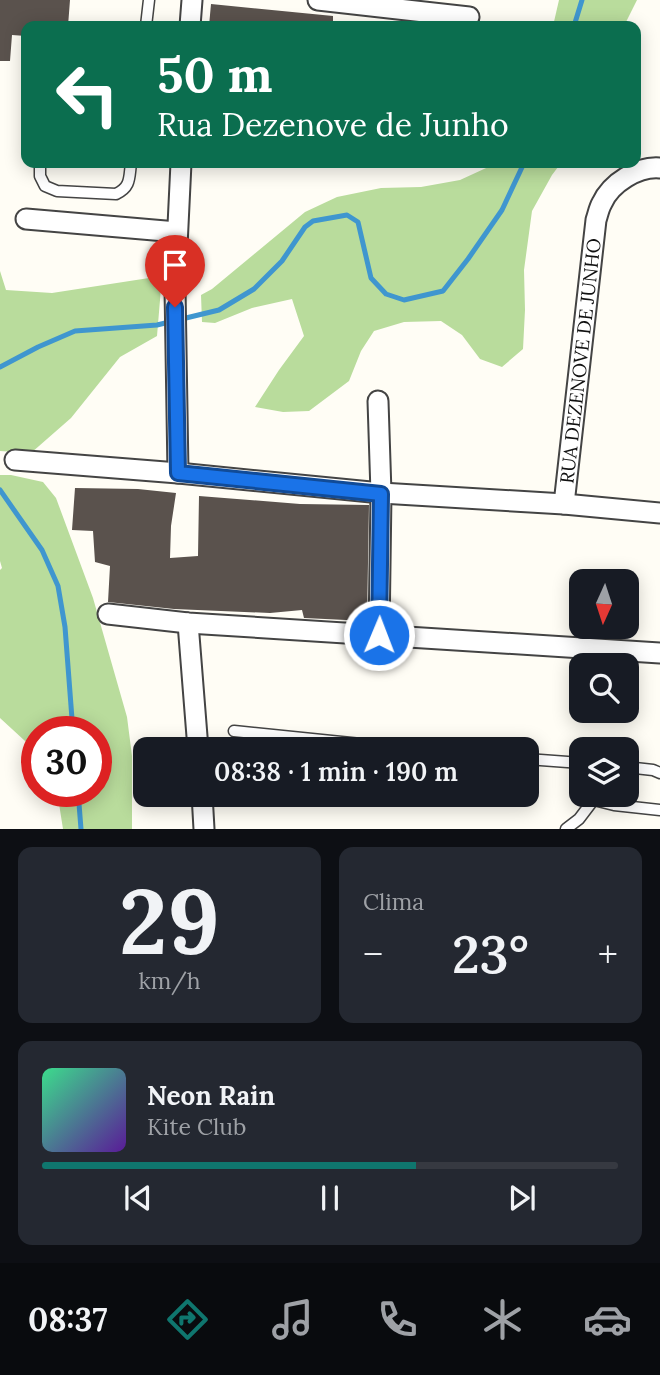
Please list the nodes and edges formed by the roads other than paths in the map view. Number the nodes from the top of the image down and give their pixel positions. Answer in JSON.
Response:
{"nodes":[{"id":1,"x":149,"y":0,"type":"edge"},
{"id":2,"x":192,"y":0,"type":"edge"},
{"id":3,"x":318,"y":0,"type":"edge"},
{"id":4,"x":469,"y":15,"type":"edge"},
{"id":5,"x":147,"y":21,"type":"edge"},
{"id":6,"x":190,"y":21,"type":"edge"},
{"id":7,"x":40,"y":168,"type":"edge"},
{"id":8,"x":130,"y":168,"type":"edge"},
{"id":9,"x":181,"y":168,"type":"edge"},
{"id":10,"x":660,"y":168,"type":"edge"},
{"id":11,"x":26,"y":219,"type":"dead end"},
{"id":12,"x":177,"y":232,"type":"junction"},
{"id":13,"x":378,"y":401,"type":"dead end"},
{"id":14,"x":15,"y":460,"type":"dead end"},
{"id":15,"x":178,"y":473,"type":"junction"},
{"id":16,"x":381,"y":494,"type":"junction"},
{"id":17,"x":564,"y":504,"type":"junction"},
{"id":18,"x":660,"y":513,"type":"edge"},
{"id":19,"x":108,"y":614,"type":"dead end"},
{"id":20,"x":188,"y":623,"type":"junction"},
{"id":21,"x":379,"y":635,"type":"junction"},
{"id":22,"x":660,"y":653,"type":"edge"},
{"id":23,"x":234,"y":731,"type":"dead end"},
{"id":24,"x":197,"y":737,"type":"edge"},
{"id":25,"x":293,"y":737,"type":"edge"},
{"id":26,"x":539,"y":760,"type":"edge"},
{"id":27,"x":569,"y":762,"type":"edge"},
{"id":28,"x":639,"y":768,"type":"edge"},
{"id":29,"x":660,"y":773,"type":"edge"},
{"id":30,"x":203,"y":807,"type":"edge"},
{"id":31,"x":590,"y":807,"type":"edge"},
{"id":32,"x":632,"y":807,"type":"edge"},
{"id":33,"x":660,"y":810,"type":"edge"},
{"id":34,"x":580,"y":824,"type":"edge"},
{"id":35,"x":204,"y":829,"type":"edge"},
{"id":36,"x":566,"y":829,"type":"edge"}],
"edges":[{"from":1,"to":5,"type":"lane"},
{"from":2,"to":6,"type":"street"},
{"from":3,"to":4,"type":"street"},
{"from":7,"to":8,"type":"lane"},
{"from":9,"to":12,"type":"street"},
{"from":10,"to":17,"type":"street","name":"RUA DEZENOVE DE JUNHO"},
{"from":11,"to":12,"type":"street"},
{"from":12,"to":15,"type":"street"},
{"from":13,"to":16,"type":"street"},
{"from":14,"to":15,"type":"street","name":"RUA DEZENOVE DE JUNHO"},
{"from":15,"to":16,"type":"street","name":"RUA DEZENOVE DE JUNHO"},
{"from":16,"to":17,"type":"street","name":"RUA DEZENOVE DE JUNHO"},
{"from":16,"to":21,"type":"street"},
{"from":17,"to":18,"type":"street","name":"RUA DEZENOVE DE JUNHO"},
{"from":19,"to":20,"type":"street"},
{"from":20,"to":21,"type":"street"},
{"from":20,"to":24,"type":"street"},
{"from":21,"to":22,"type":"street"},
{"from":23,"to":25,"type":"lane"},
{"from":26,"to":27,"type":"lane"},
{"from":28,"to":29,"type":"lane"},
{"from":30,"to":35,"type":"street"},
{"from":31,"to":34,"type":"lane"},
{"from":32,"to":33,"type":"lane"},
{"from":34,"to":36,"type":"lane"}]}
